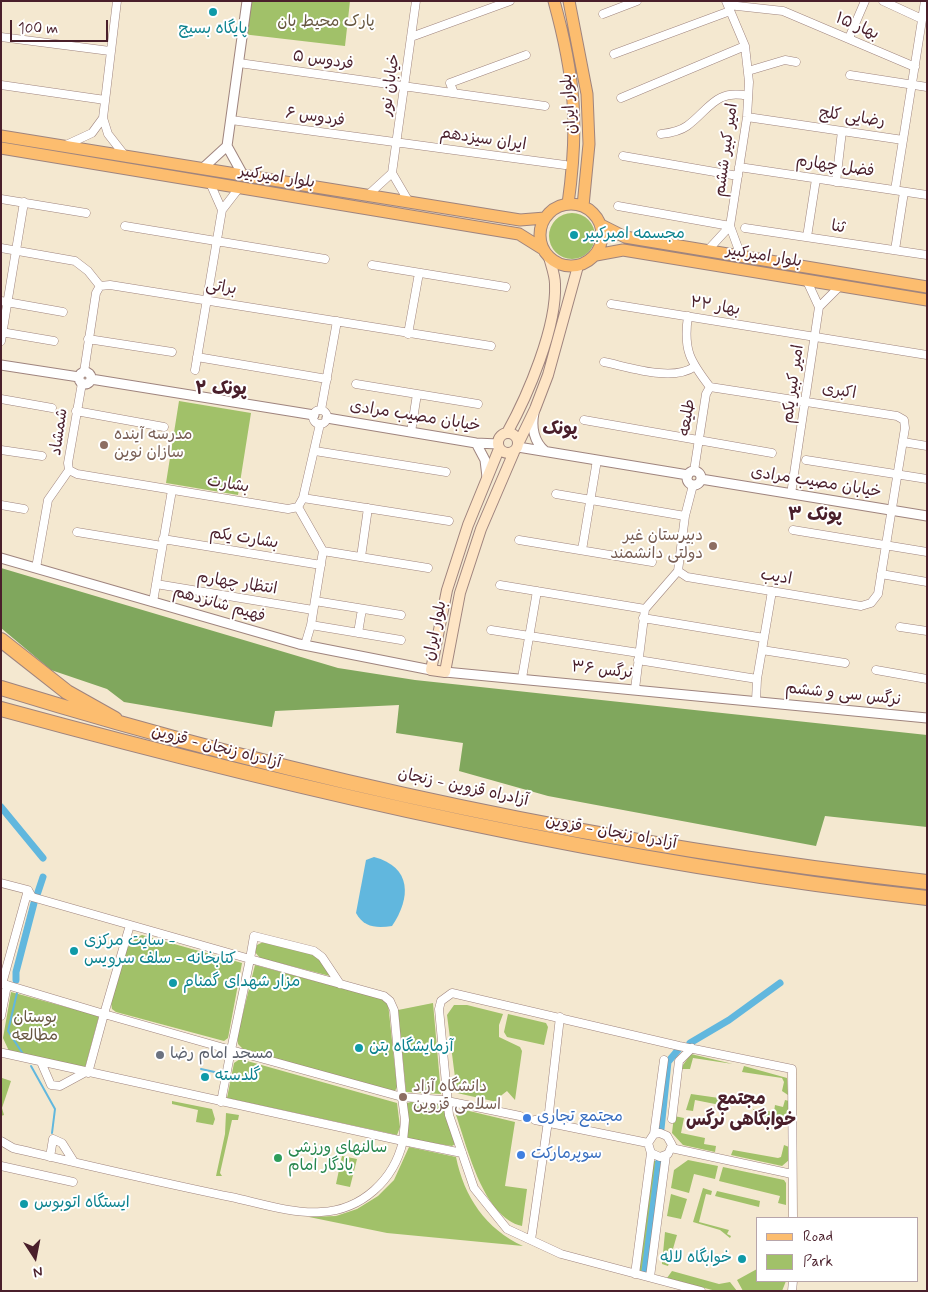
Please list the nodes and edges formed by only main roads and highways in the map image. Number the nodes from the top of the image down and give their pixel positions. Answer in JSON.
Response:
{"nodes":[{"id":1,"x":554,"y":1,"type":"edge"},
{"id":2,"x":569,"y":1,"type":"edge"},
{"id":3,"x":1,"y":136,"type":"edge"},
{"id":4,"x":1,"y":148,"type":"edge"},
{"id":5,"x":568,"y":204,"type":"junction"},
{"id":6,"x":584,"y":206,"type":"junction"},
{"id":7,"x":545,"y":218,"type":"junction"},
{"id":8,"x":601,"y":225,"type":"junction"},
{"id":9,"x":546,"y":253,"type":"junction"},
{"id":10,"x":596,"y":255,"type":"junction"},
{"id":11,"x":578,"y":266,"type":"junction"},
{"id":12,"x":927,"y":287,"type":"edge"},
{"id":13,"x":927,"y":300,"type":"edge"},
{"id":14,"x":507,"y":433,"type":"junction"},
{"id":15,"x":499,"y":446,"type":"junction"},
{"id":16,"x":517,"y":447,"type":"junction"},
{"id":17,"x":1,"y":640,"type":"edge"},
{"id":18,"x":1,"y":688,"type":"edge"},
{"id":19,"x":1,"y":709,"type":"edge"},
{"id":20,"x":126,"y":726,"type":"junction"},
{"id":21,"x":927,"y":882,"type":"edge"},
{"id":22,"x":927,"y":898,"type":"edge"}],
"edges":[{"from":1,"to":5,"type":"main road","name":"بلوار ایران"},
{"from":2,"to":6,"type":"main road","name":"بلوار ایران"},
{"from":3,"to":7,"type":"main road","name":"بلوار امیرکبیر"},
{"from":4,"to":9,"type":"main road","name":"بلوار امیرکبیر"},
{"from":5,"to":6,"type":"main road"},
{"from":5,"to":7,"type":"main road"},
{"from":6,"to":8,"type":"main road"},
{"from":7,"to":9,"type":"main road"},
{"from":8,"to":10,"type":"main road"},
{"from":8,"to":12,"type":"main road","name":"بلوار امیرکبیر"},
{"from":9,"to":11,"type":"main road"},
{"from":9,"to":14,"type":"main road"},
{"from":10,"to":11,"type":"main road"},
{"from":10,"to":13,"type":"main road","name":"بلوار امیرکبیر"},
{"from":11,"to":16,"type":"main road","name":"بلوار ایران"},
{"from":14,"to":15,"type":"main road"},
{"from":14,"to":16,"type":"main road"},
{"from":15,"to":16,"type":"main road"},
{"from":15,"to":16,"type":"main road","name":"بلوار ایران"},
{"from":17,"to":20,"type":"highway"},
{"from":18,"to":20,"type":"highway","name":"آزادراه قزوین - زنجان"},
{"from":19,"to":22,"type":"highway","name":"آزادراه زنجان - قزوین"},
{"from":20,"to":21,"type":"highway","name":"آزادراه قزوین - زنجان"}]}
